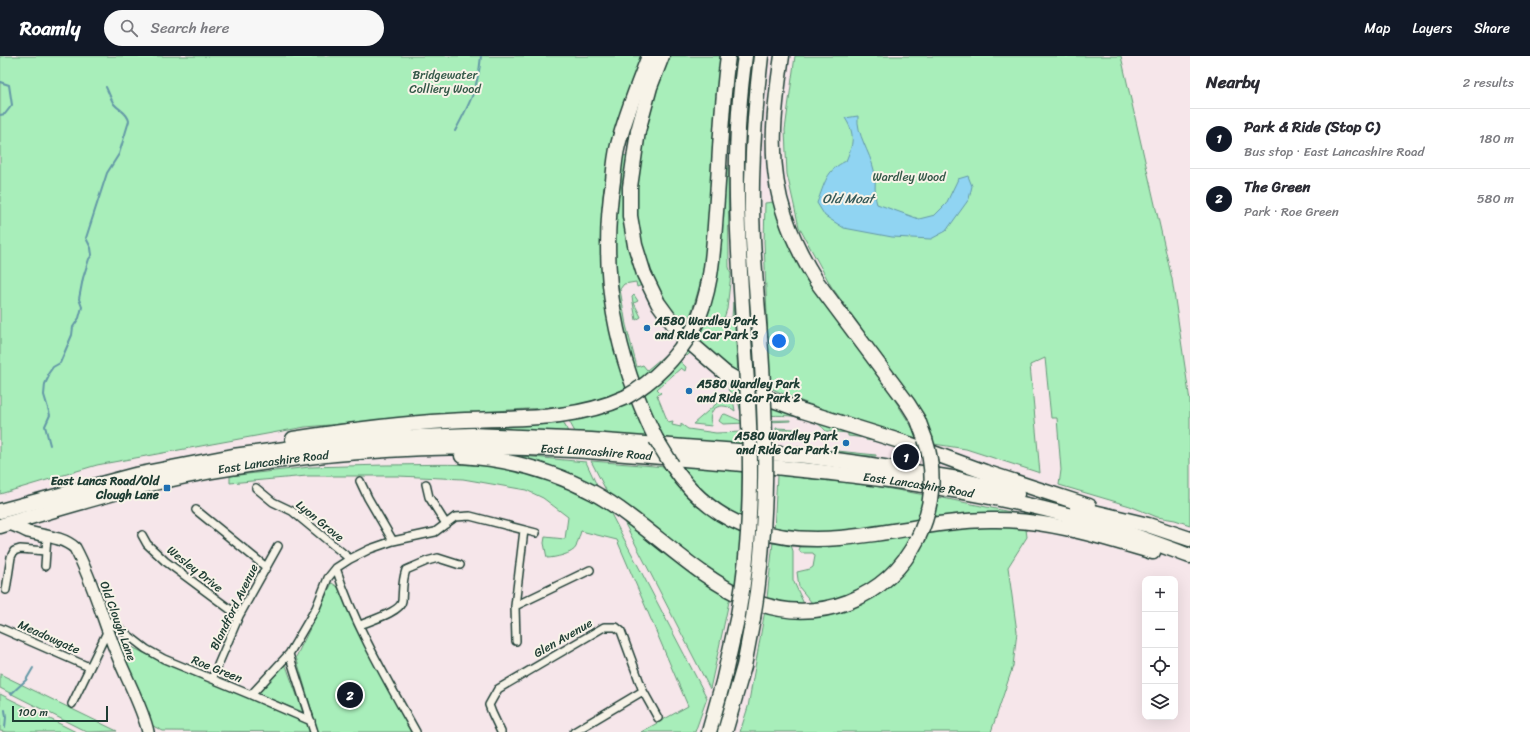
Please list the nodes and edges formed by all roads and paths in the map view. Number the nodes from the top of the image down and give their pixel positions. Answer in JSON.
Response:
{"nodes":[{"id":1,"x":648,"y":56,"type":"edge"},
{"id":2,"x":662,"y":56,"type":"edge"},
{"id":3,"x":728,"y":56,"type":"edge"},
{"id":4,"x":745,"y":56,"type":"edge"},
{"id":5,"x":761,"y":56,"type":"edge"},
{"id":6,"x":782,"y":56,"type":"edge"},
{"id":7,"x":314,"y":456,"type":"junction"},
{"id":8,"x":193,"y":463,"type":"junction"},
{"id":9,"x":985,"y":472,"type":"junction"},
{"id":10,"x":938,"y":476,"type":"junction"},
{"id":11,"x":360,"y":481,"type":"dead end"},
{"id":12,"x":426,"y":484,"type":"dead end"},
{"id":13,"x":256,"y":488,"type":"dead end"},
{"id":14,"x":196,"y":510,"type":"dead end"},
{"id":15,"x":0,"y":511,"type":"edge"},
{"id":16,"x":43,"y":513,"type":"junction"},
{"id":17,"x":446,"y":524,"type":"junction"},
{"id":18,"x":3,"y":525,"type":"edge"},
{"id":19,"x":1148,"y":525,"type":"junction"},
{"id":20,"x":524,"y":530,"type":"junction"},
{"id":21,"x":536,"y":533,"type":"dead end"},
{"id":22,"x":142,"y":535,"type":"dead end"},
{"id":23,"x":47,"y":536,"type":"junction"},
{"id":24,"x":1190,"y":539,"type":"edge"},
{"id":25,"x":392,"y":541,"type":"junction"},
{"id":26,"x":278,"y":546,"type":"dead end"},
{"id":27,"x":46,"y":551,"type":"junction"},
{"id":28,"x":1190,"y":556,"type":"edge"},
{"id":29,"x":350,"y":559,"type":"junction"},
{"id":30,"x":1190,"y":563,"type":"edge"},
{"id":31,"x":45,"y":566,"type":"dead end"},
{"id":32,"x":460,"y":566,"type":"dead end"},
{"id":33,"x":266,"y":567,"type":"junction"},
{"id":34,"x":336,"y":568,"type":"junction"},
{"id":35,"x":590,"y":570,"type":"dead end"},
{"id":36,"x":6,"y":590,"type":"dead end"},
{"id":37,"x":515,"y":606,"type":"junction"},
{"id":38,"x":239,"y":616,"type":"junction"},
{"id":39,"x":360,"y":625,"type":"junction"},
{"id":40,"x":107,"y":627,"type":"junction"},
{"id":41,"x":0,"y":628,"type":"edge"},
{"id":42,"x":516,"y":640,"type":"dead end"},
{"id":43,"x":289,"y":654,"type":"junction"},
{"id":44,"x":89,"y":667,"type":"junction"},
{"id":45,"x":212,"y":679,"type":"junction"},
{"id":46,"x":643,"y":691,"type":"junction"},
{"id":47,"x":251,"y":695,"type":"junction"},
{"id":48,"x":72,"y":704,"type":"dead end"},
{"id":49,"x":658,"y":718,"type":"dead end"},
{"id":50,"x":311,"y":721,"type":"junction"},
{"id":51,"x":148,"y":732,"type":"edge"},
{"id":52,"x":314,"y":732,"type":"edge"},
{"id":53,"x":416,"y":732,"type":"edge"},
{"id":54,"x":501,"y":732,"type":"edge"},
{"id":55,"x":574,"y":732,"type":"edge"},
{"id":56,"x":709,"y":732,"type":"edge"},
{"id":57,"x":725,"y":732,"type":"edge"}],
"edges":[{"from":1,"to":30,"type":"highway","bridge":true},
{"from":2,"to":9,"type":"highway"},
{"from":3,"to":8,"type":"highway","bridge":true},
{"from":4,"to":56,"type":"highway","bridge":true},
{"from":5,"to":57,"type":"highway","bridge":true},
{"from":6,"to":7,"type":"highway","bridge":true},
{"from":7,"to":16,"type":"highway","name":"East Lancashire Road"},
{"from":7,"to":28,"type":"highway","name":"East Lancashire Road"},
{"from":8,"to":10,"type":"highway","name":"East Lancashire Road"},
{"from":8,"to":15,"type":"highway","name":"East Lancashire Road"},
{"from":9,"to":10,"type":"highway"},
{"from":9,"to":19,"type":"highway"},
{"from":10,"to":19,"type":"highway","name":"East Lancashire Road"},
{"from":11,"to":25,"type":"street"},
{"from":12,"to":17,"type":"street"},
{"from":13,"to":29,"type":"street","name":"Lyon Grove"},
{"from":14,"to":33,"type":"street"},
{"from":16,"to":18,"type":"highway","name":"East Lancashire Road"},
{"from":16,"to":23,"type":"street"},
{"from":17,"to":20,"type":"street","name":"Roe Green"},
{"from":17,"to":25,"type":"street","name":"Roe Green"},
{"from":18,"to":23,"type":"street","name":"Old Clough Lane"},
{"from":19,"to":24,"type":"highway","name":"East Lancashire Road"},
{"from":20,"to":21,"type":"street","name":"Roe Green"},
{"from":20,"to":37,"type":"street"},
{"from":22,"to":38,"type":"street","name":"Wesley Drive"},
{"from":23,"to":27,"type":"street"},
{"from":23,"to":40,"type":"street","name":"Old Clough Lane"},
{"from":25,"to":29,"type":"street","name":"Roe Green"},
{"from":26,"to":33,"type":"street","name":"Blandford Avenue"},
{"from":27,"to":31,"type":"street"},
{"from":27,"to":36,"type":"street"},
{"from":29,"to":34,"type":"street","name":"Roe Green"},
{"from":32,"to":39,"type":"street"},
{"from":33,"to":38,"type":"street","name":"Blandford Avenue"},
{"from":34,"to":39,"type":"street"},
{"from":34,"to":43,"type":"street","name":"Roe Green"},
{"from":35,"to":37,"type":"street"},
{"from":37,"to":42,"type":"street"},
{"from":38,"to":45,"type":"street","name":"Blandford Avenue"},
{"from":39,"to":53,"type":"street"},
{"from":40,"to":44,"type":"street"},
{"from":40,"to":45,"type":"street","name":"Roe Green"},
{"from":40,"to":51,"type":"street","name":"Old Clough Lane"},
{"from":41,"to":44,"type":"street","name":"Meadowgate"},
{"from":43,"to":47,"type":"street","name":"Roe Green"},
{"from":43,"to":50,"type":"street"},
{"from":44,"to":48,"type":"street"},
{"from":45,"to":47,"type":"street","name":"Roe Green"},
{"from":46,"to":49,"type":"street","name":"Glen Avenue"},
{"from":46,"to":54,"type":"street","name":"Glen Avenue"},
{"from":46,"to":55,"type":"street"},
{"from":47,"to":50,"type":"street"},
{"from":50,"to":52,"type":"street"}]}
